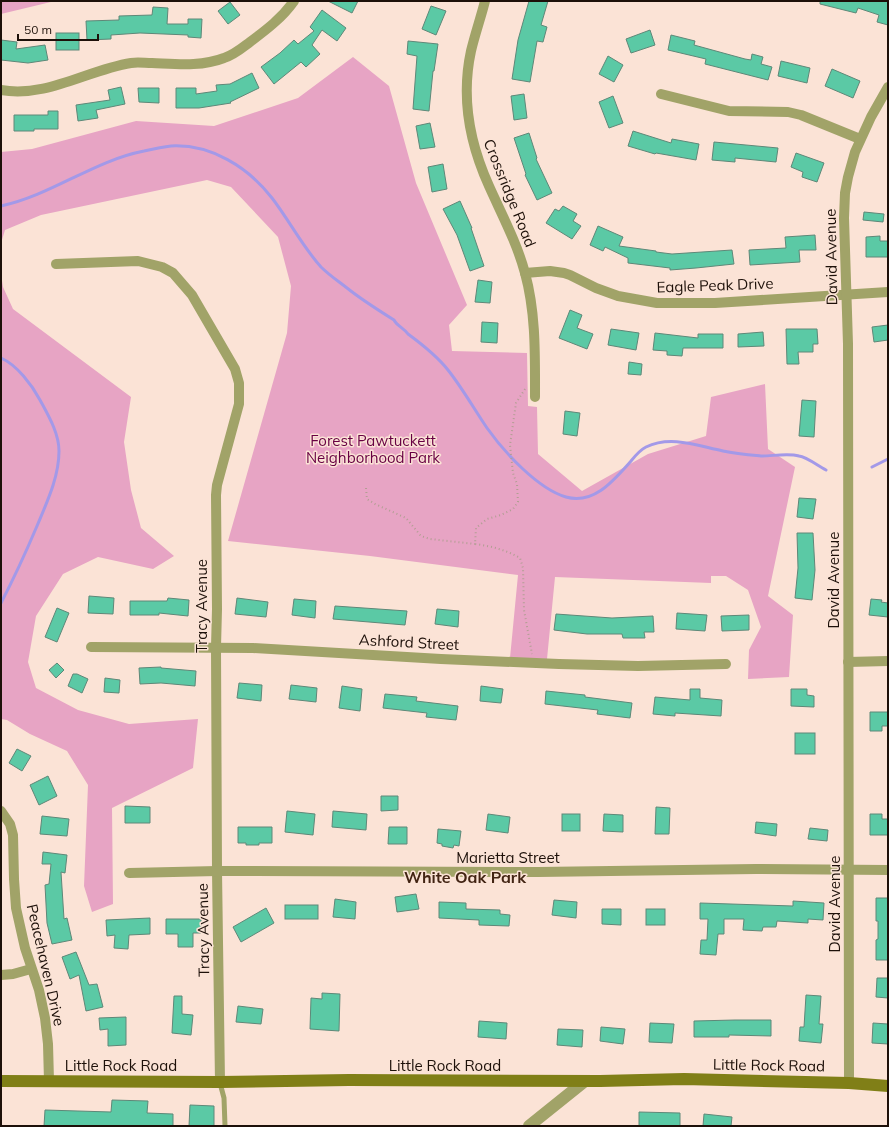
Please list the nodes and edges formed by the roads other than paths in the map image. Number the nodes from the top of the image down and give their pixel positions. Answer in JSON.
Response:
{"nodes":[{"id":1,"x":294,"y":1,"type":"edge"},
{"id":2,"x":485,"y":1,"type":"edge"},
{"id":3,"x":888,"y":87,"type":"edge"},
{"id":4,"x":1,"y":90,"type":"edge"},
{"id":5,"x":661,"y":94,"type":"dead end"},
{"id":6,"x":860,"y":139,"type":"junction"},
{"id":7,"x":56,"y":264,"type":"dead end"},
{"id":8,"x":525,"y":273,"type":"junction"},
{"id":9,"x":888,"y":292,"type":"edge"},
{"id":10,"x":847,"y":294,"type":"junction"},
{"id":11,"x":535,"y":396,"type":"dead end"},
{"id":12,"x":91,"y":647,"type":"dead end"},
{"id":13,"x":216,"y":647,"type":"junction"},
{"id":14,"x":888,"y":661,"type":"edge"},
{"id":15,"x":848,"y":662,"type":"junction"},
{"id":16,"x":726,"y":664,"type":"dead end"},
{"id":17,"x":1,"y":810,"type":"edge"},
{"id":18,"x":849,"y":870,"type":"junction"},
{"id":19,"x":888,"y":870,"type":"edge"},
{"id":20,"x":217,"y":871,"type":"junction"},
{"id":21,"x":129,"y":873,"type":"dead end"},
{"id":22,"x":31,"y":969,"type":"junction"},
{"id":23,"x":1,"y":975,"type":"edge"},
{"id":24,"x":1,"y":1081,"type":"edge"},
{"id":25,"x":49,"y":1081,"type":"junction"},
{"id":26,"x":585,"y":1081,"type":"junction"},
{"id":27,"x":220,"y":1082,"type":"junction"},
{"id":28,"x":849,"y":1083,"type":"junction"},
{"id":29,"x":888,"y":1086,"type":"edge"},
{"id":30,"x":225,"y":1126,"type":"edge"},
{"id":31,"x":529,"y":1126,"type":"edge"}],
"edges":[{"from":1,"to":4,"type":"street"},
{"from":2,"to":8,"type":"street","name":"Crossridge Road"},
{"from":3,"to":6,"type":"street","name":"David Avenue"},
{"from":5,"to":6,"type":"street"},
{"from":6,"to":10,"type":"street","name":"David Avenue"},
{"from":7,"to":13,"type":"street","name":"Tracy Avenue"},
{"from":8,"to":10,"type":"street","name":"Eagle Peak Drive"},
{"from":8,"to":11,"type":"street","name":"Crossridge Road"},
{"from":9,"to":10,"type":"street","name":"Eagle Peak Drive"},
{"from":10,"to":15,"type":"street","name":"David Avenue"},
{"from":12,"to":13,"type":"street","name":"Ashford Street"},
{"from":13,"to":16,"type":"street","name":"Ashford Street"},
{"from":13,"to":20,"type":"street","name":"Tracy Avenue"},
{"from":14,"to":15,"type":"street"},
{"from":15,"to":18,"type":"street","name":"David Avenue"},
{"from":17,"to":22,"type":"street","name":"Peacehaven Drive"},
{"from":18,"to":19,"type":"street","name":"Marietta Street"},
{"from":18,"to":20,"type":"street","name":"Marietta Street"},
{"from":18,"to":28,"type":"street","name":"David Avenue"},
{"from":20,"to":21,"type":"street","name":"Marietta Street"},
{"from":20,"to":27,"type":"street","name":"Tracy Avenue"},
{"from":22,"to":23,"type":"street"},
{"from":22,"to":25,"type":"street","name":"Peacehaven Drive"},
{"from":24,"to":25,"type":"main road","name":"Little Rock Road"},
{"from":25,"to":27,"type":"main road","name":"Little Rock Road"},
{"from":26,"to":27,"type":"main road","name":"Little Rock Road"},
{"from":26,"to":28,"type":"main road","name":"Little Rock Road"},
{"from":26,"to":31,"type":"street"},
{"from":27,"to":30,"type":"lane"},
{"from":28,"to":29,"type":"main road","name":"Little Rock Road"}]}
